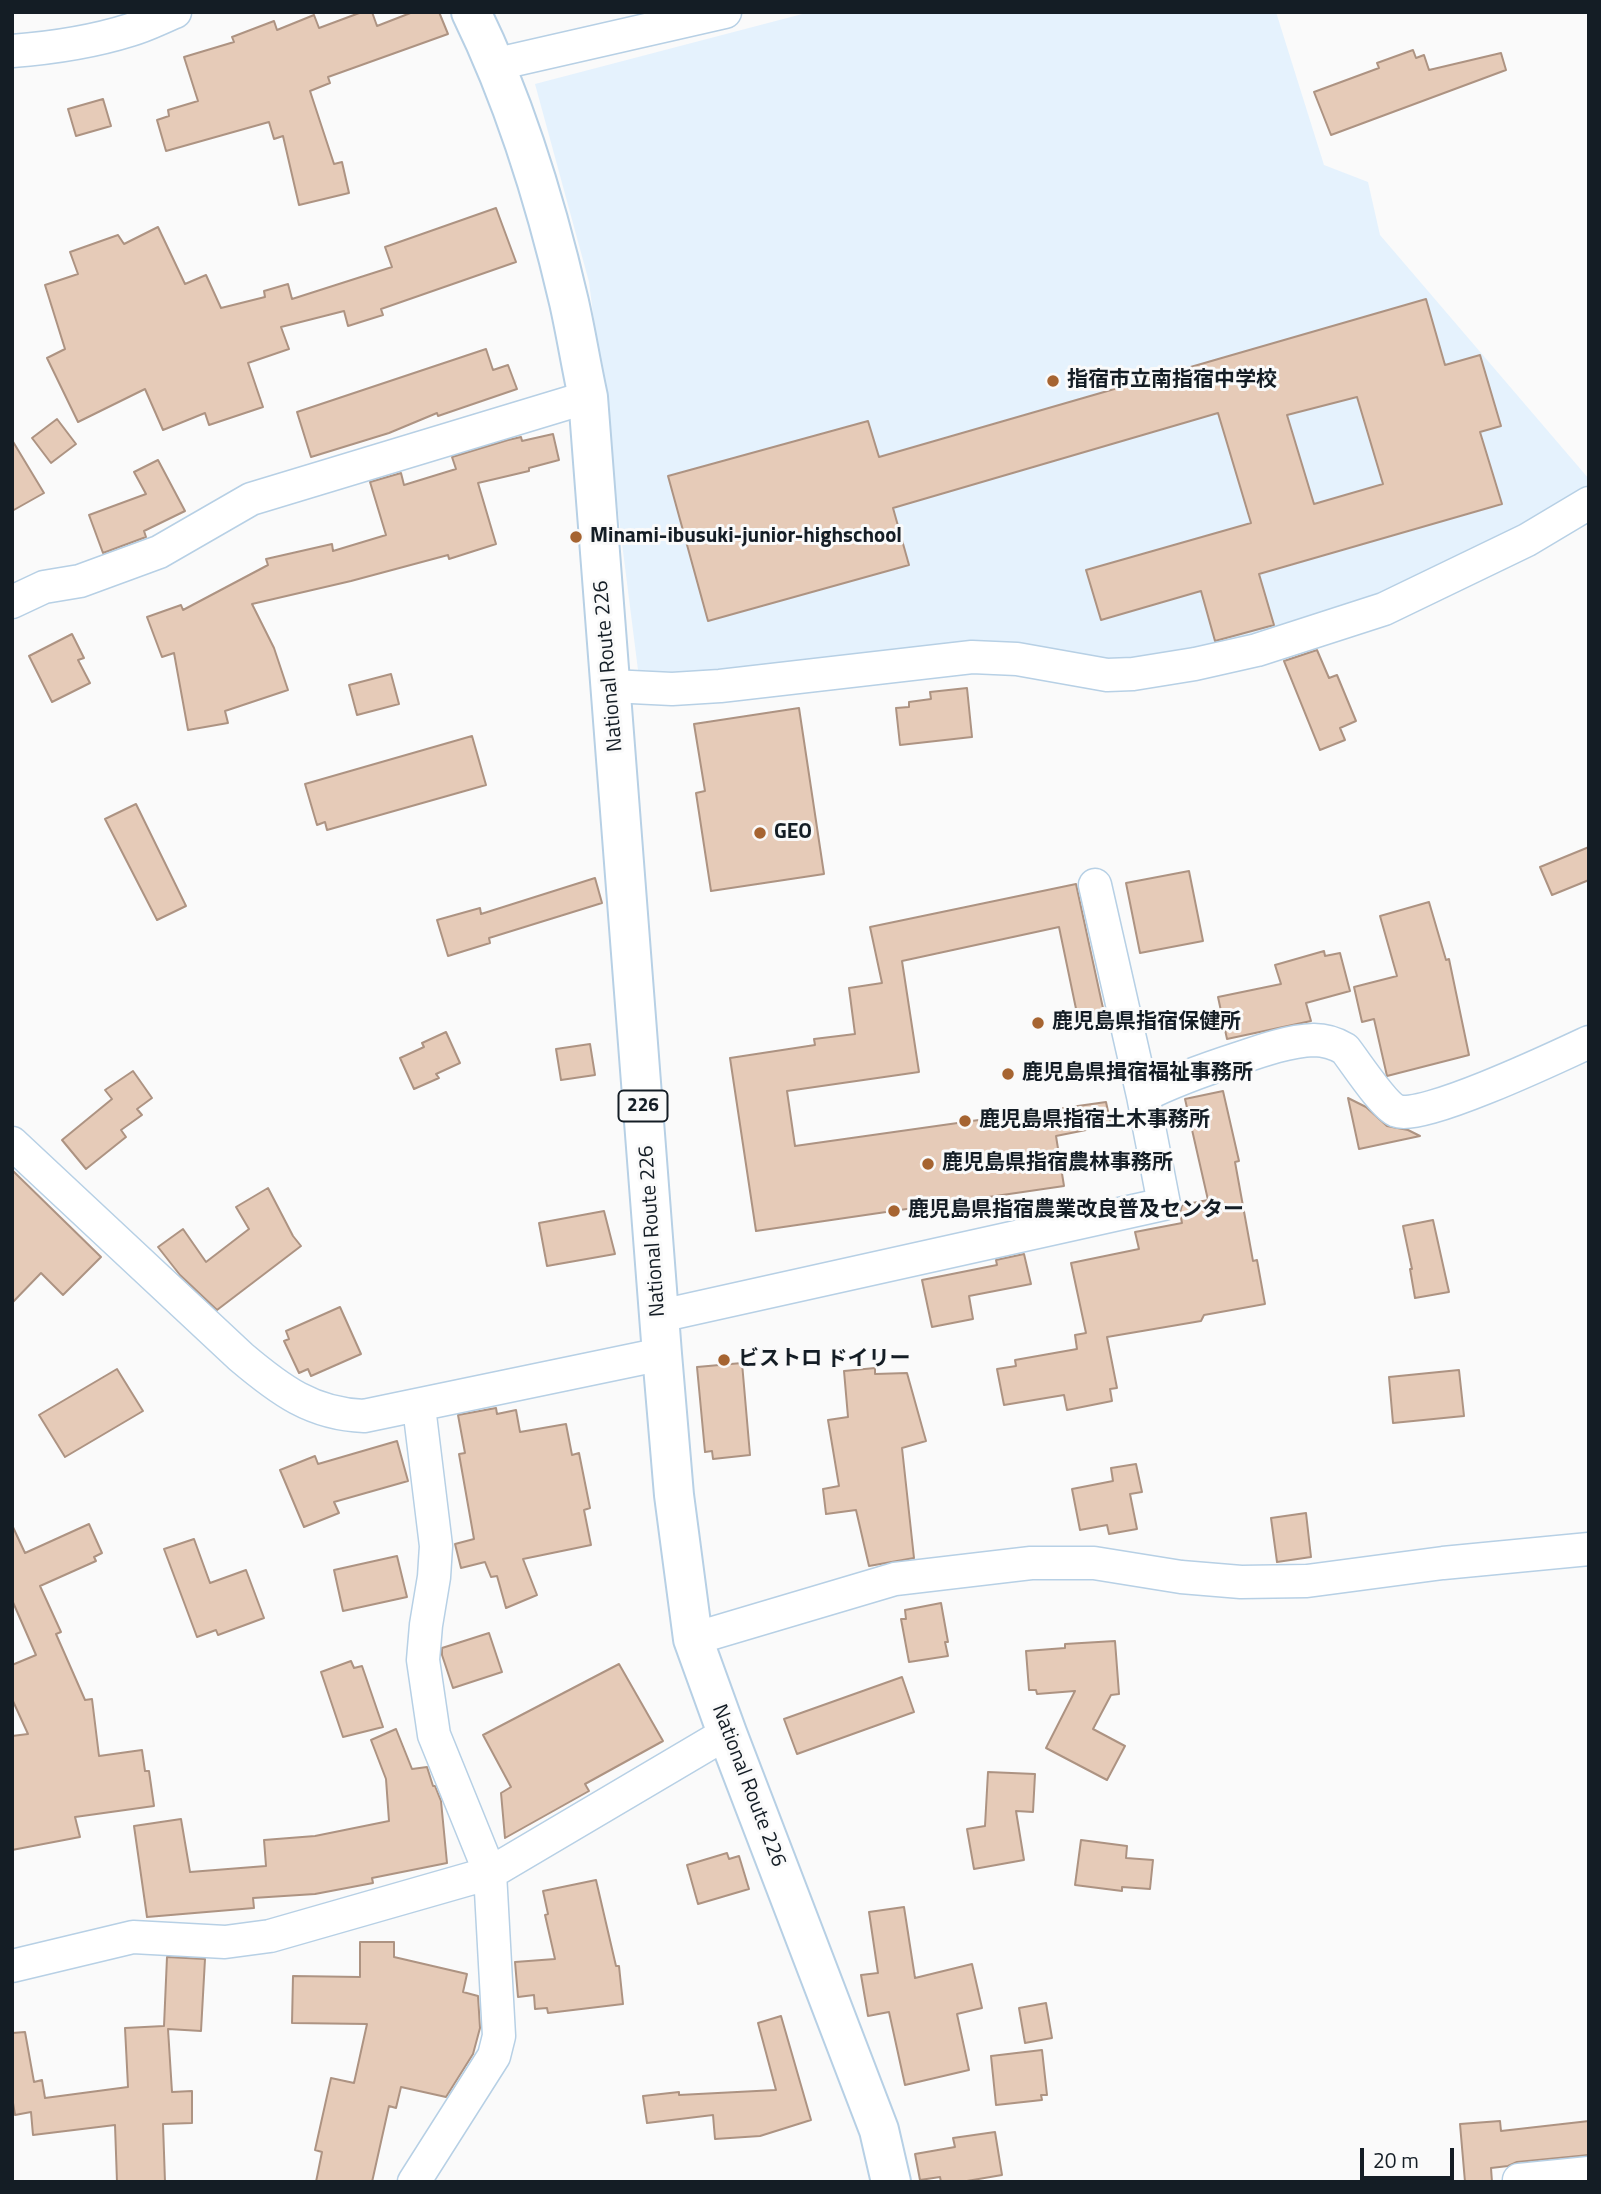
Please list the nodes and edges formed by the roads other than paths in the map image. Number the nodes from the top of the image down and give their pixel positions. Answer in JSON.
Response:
{"nodes":[{"id":1,"x":175,"y":12,"type":"edge"},
{"id":2,"x":471,"y":12,"type":"edge"},
{"id":3,"x":725,"y":12,"type":"edge"},
{"id":4,"x":12,"y":51,"type":"edge"},
{"id":5,"x":497,"y":65,"type":"junction"},
{"id":6,"x":588,"y":397,"type":"junction"},
{"id":7,"x":1589,"y":503,"type":"edge"},
{"id":8,"x":12,"y":602,"type":"edge"},
{"id":9,"x":611,"y":686,"type":"junction"},
{"id":10,"x":1095,"y":885,"type":"dead end"},
{"id":11,"x":1589,"y":1042,"type":"edge"},
{"id":12,"x":1143,"y":1096,"type":"junction"},
{"id":13,"x":12,"y":1143,"type":"edge"},
{"id":14,"x":660,"y":1316,"type":"junction"},
{"id":15,"x":662,"y":1354,"type":"junction"},
{"id":16,"x":419,"y":1407,"type":"junction"},
{"id":17,"x":1589,"y":1549,"type":"edge"},
{"id":18,"x":693,"y":1639,"type":"junction"},
{"id":19,"x":727,"y":1733,"type":"junction"},
{"id":20,"x":489,"y":1873,"type":"junction"},
{"id":21,"x":12,"y":1966,"type":"edge"},
{"id":22,"x":1585,"y":2176,"type":"edge"},
{"id":23,"x":1519,"y":2180,"type":"edge"},
{"id":24,"x":414,"y":2182,"type":"edge"},
{"id":25,"x":891,"y":2182,"type":"edge"}],
"edges":[{"from":1,"to":4,"type":"street"},
{"from":2,"to":5,"type":"highway","name":"National Route 226","number":"226"},
{"from":3,"to":5,"type":"street"},
{"from":5,"to":6,"type":"highway","name":"National Route 226","number":"226"},
{"from":6,"to":8,"type":"street"},
{"from":6,"to":9,"type":"highway","name":"National Route 226","number":"226"},
{"from":7,"to":9,"type":"street"},
{"from":9,"to":14,"type":"highway","name":"National Route 226","number":"226"},
{"from":10,"to":12,"type":"street"},
{"from":11,"to":12,"type":"street"},
{"from":12,"to":14,"type":"street"},
{"from":13,"to":16,"type":"street"},
{"from":14,"to":15,"type":"highway","name":"National Route 226","number":"226"},
{"from":15,"to":16,"type":"street"},
{"from":15,"to":18,"type":"highway","name":"National Route 226","number":"226"},
{"from":16,"to":20,"type":"street"},
{"from":17,"to":18,"type":"street"},
{"from":18,"to":19,"type":"highway","name":"National Route 226","number":"226"},
{"from":19,"to":20,"type":"street"},
{"from":19,"to":25,"type":"highway","name":"National Route 226","number":"226"},
{"from":20,"to":21,"type":"street"},
{"from":20,"to":24,"type":"street"},
{"from":22,"to":23,"type":"street"}]}
